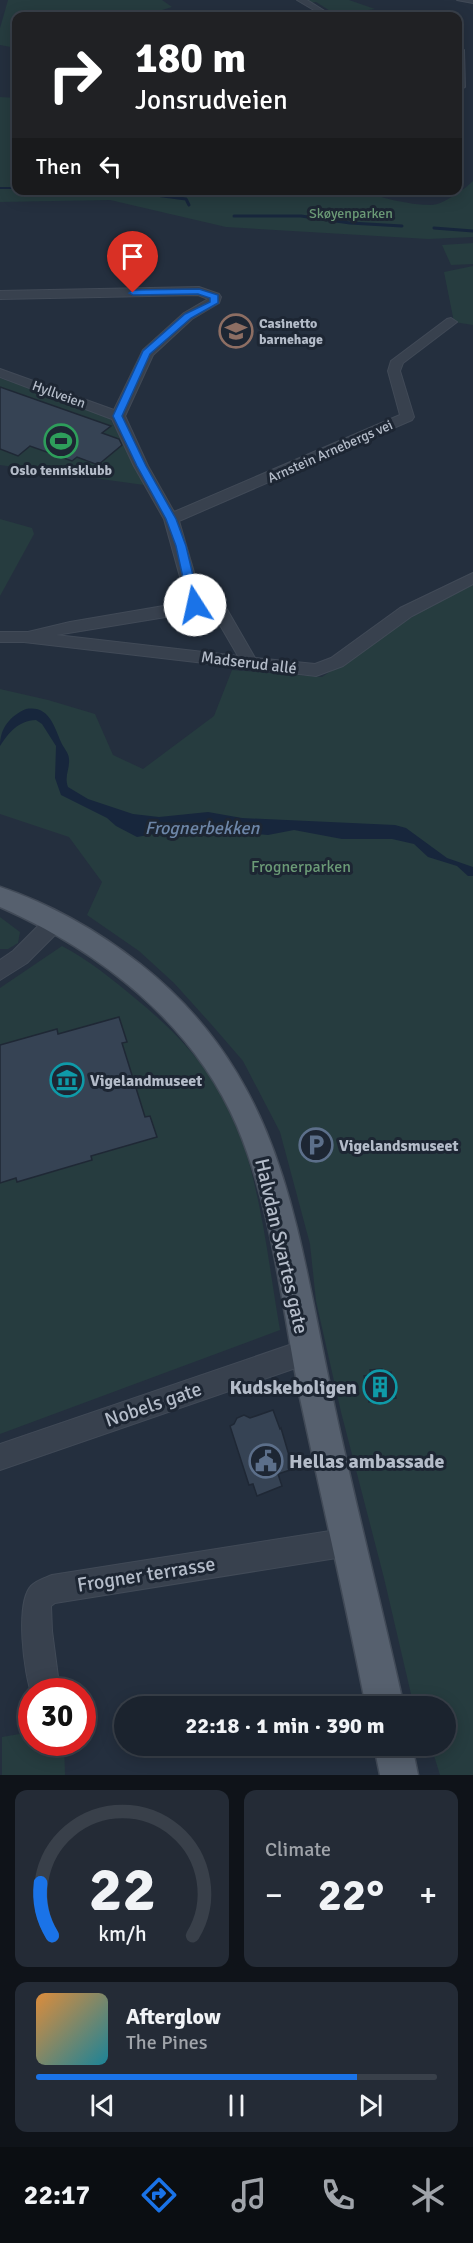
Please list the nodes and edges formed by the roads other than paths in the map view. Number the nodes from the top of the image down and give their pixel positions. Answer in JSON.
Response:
{"nodes":[{"id":1,"x":301,"y":0,"type":"edge"},
{"id":2,"x":461,"y":0,"type":"edge"},
{"id":3,"x":473,"y":1,"type":"edge"},
{"id":4,"x":322,"y":12,"type":"edge"},
{"id":5,"x":0,"y":295,"type":"edge"},
{"id":6,"x":451,"y":322,"type":"dead end"},
{"id":7,"x":0,"y":373,"type":"edge"},
{"id":8,"x":117,"y":416,"type":"junction"},
{"id":9,"x":171,"y":519,"type":"junction"},
{"id":10,"x":473,"y":578,"type":"edge"},
{"id":11,"x":195,"y":605,"type":"junction"},
{"id":12,"x":0,"y":637,"type":"edge"},
{"id":13,"x":24,"y":637,"type":"junction"},
{"id":14,"x":249,"y":661,"type":"junction"},
{"id":15,"x":0,"y":897,"type":"edge"},
{"id":16,"x":56,"y":921,"type":"junction"},
{"id":17,"x":0,"y":970,"type":"edge"},
{"id":18,"x":307,"y":1352,"type":"junction"},
{"id":19,"x":0,"y":1457,"type":"edge"},
{"id":20,"x":349,"y":1542,"type":"junction"},
{"id":21,"x":43,"y":1678,"type":"edge"},
{"id":22,"x":383,"y":1696,"type":"edge"},
{"id":23,"x":395,"y":1756,"type":"edge"},
{"id":24,"x":399,"y":1775,"type":"edge"}],
"edges":[{"from":1,"to":4,"type":"street"},
{"from":2,"to":3,"type":"street"},
{"from":5,"to":8,"type":"street"},
{"from":6,"to":9,"type":"street","name":"Arnstein Arnebergs vei"},
{"from":7,"to":8,"type":"street","name":"Hyllveien"},
{"from":8,"to":9,"type":"street"},
{"from":9,"to":11,"type":"street"},
{"from":10,"to":14,"type":"street","name":"Madserud allé"},
{"from":11,"to":13,"type":"street"},
{"from":11,"to":14,"type":"street"},
{"from":12,"to":13,"type":"street","name":"Madserud allé"},
{"from":13,"to":14,"type":"street","name":"Madserud allé"},
{"from":15,"to":16,"type":"main road","name":"Halvdan Svartes gate"},
{"from":16,"to":17,"type":"street"},
{"from":16,"to":18,"type":"main road","name":"Halvdan Svartes gate"},
{"from":18,"to":19,"type":"street","name":"Nobels gate"},
{"from":18,"to":20,"type":"main road","name":"Halvdan Svartes gate"},
{"from":20,"to":21,"type":"street","name":"Frogner terrasse"},
{"from":20,"to":22,"type":"main road","name":"Halvdan Svartes gate"},
{"from":23,"to":24,"type":"main road"}]}
